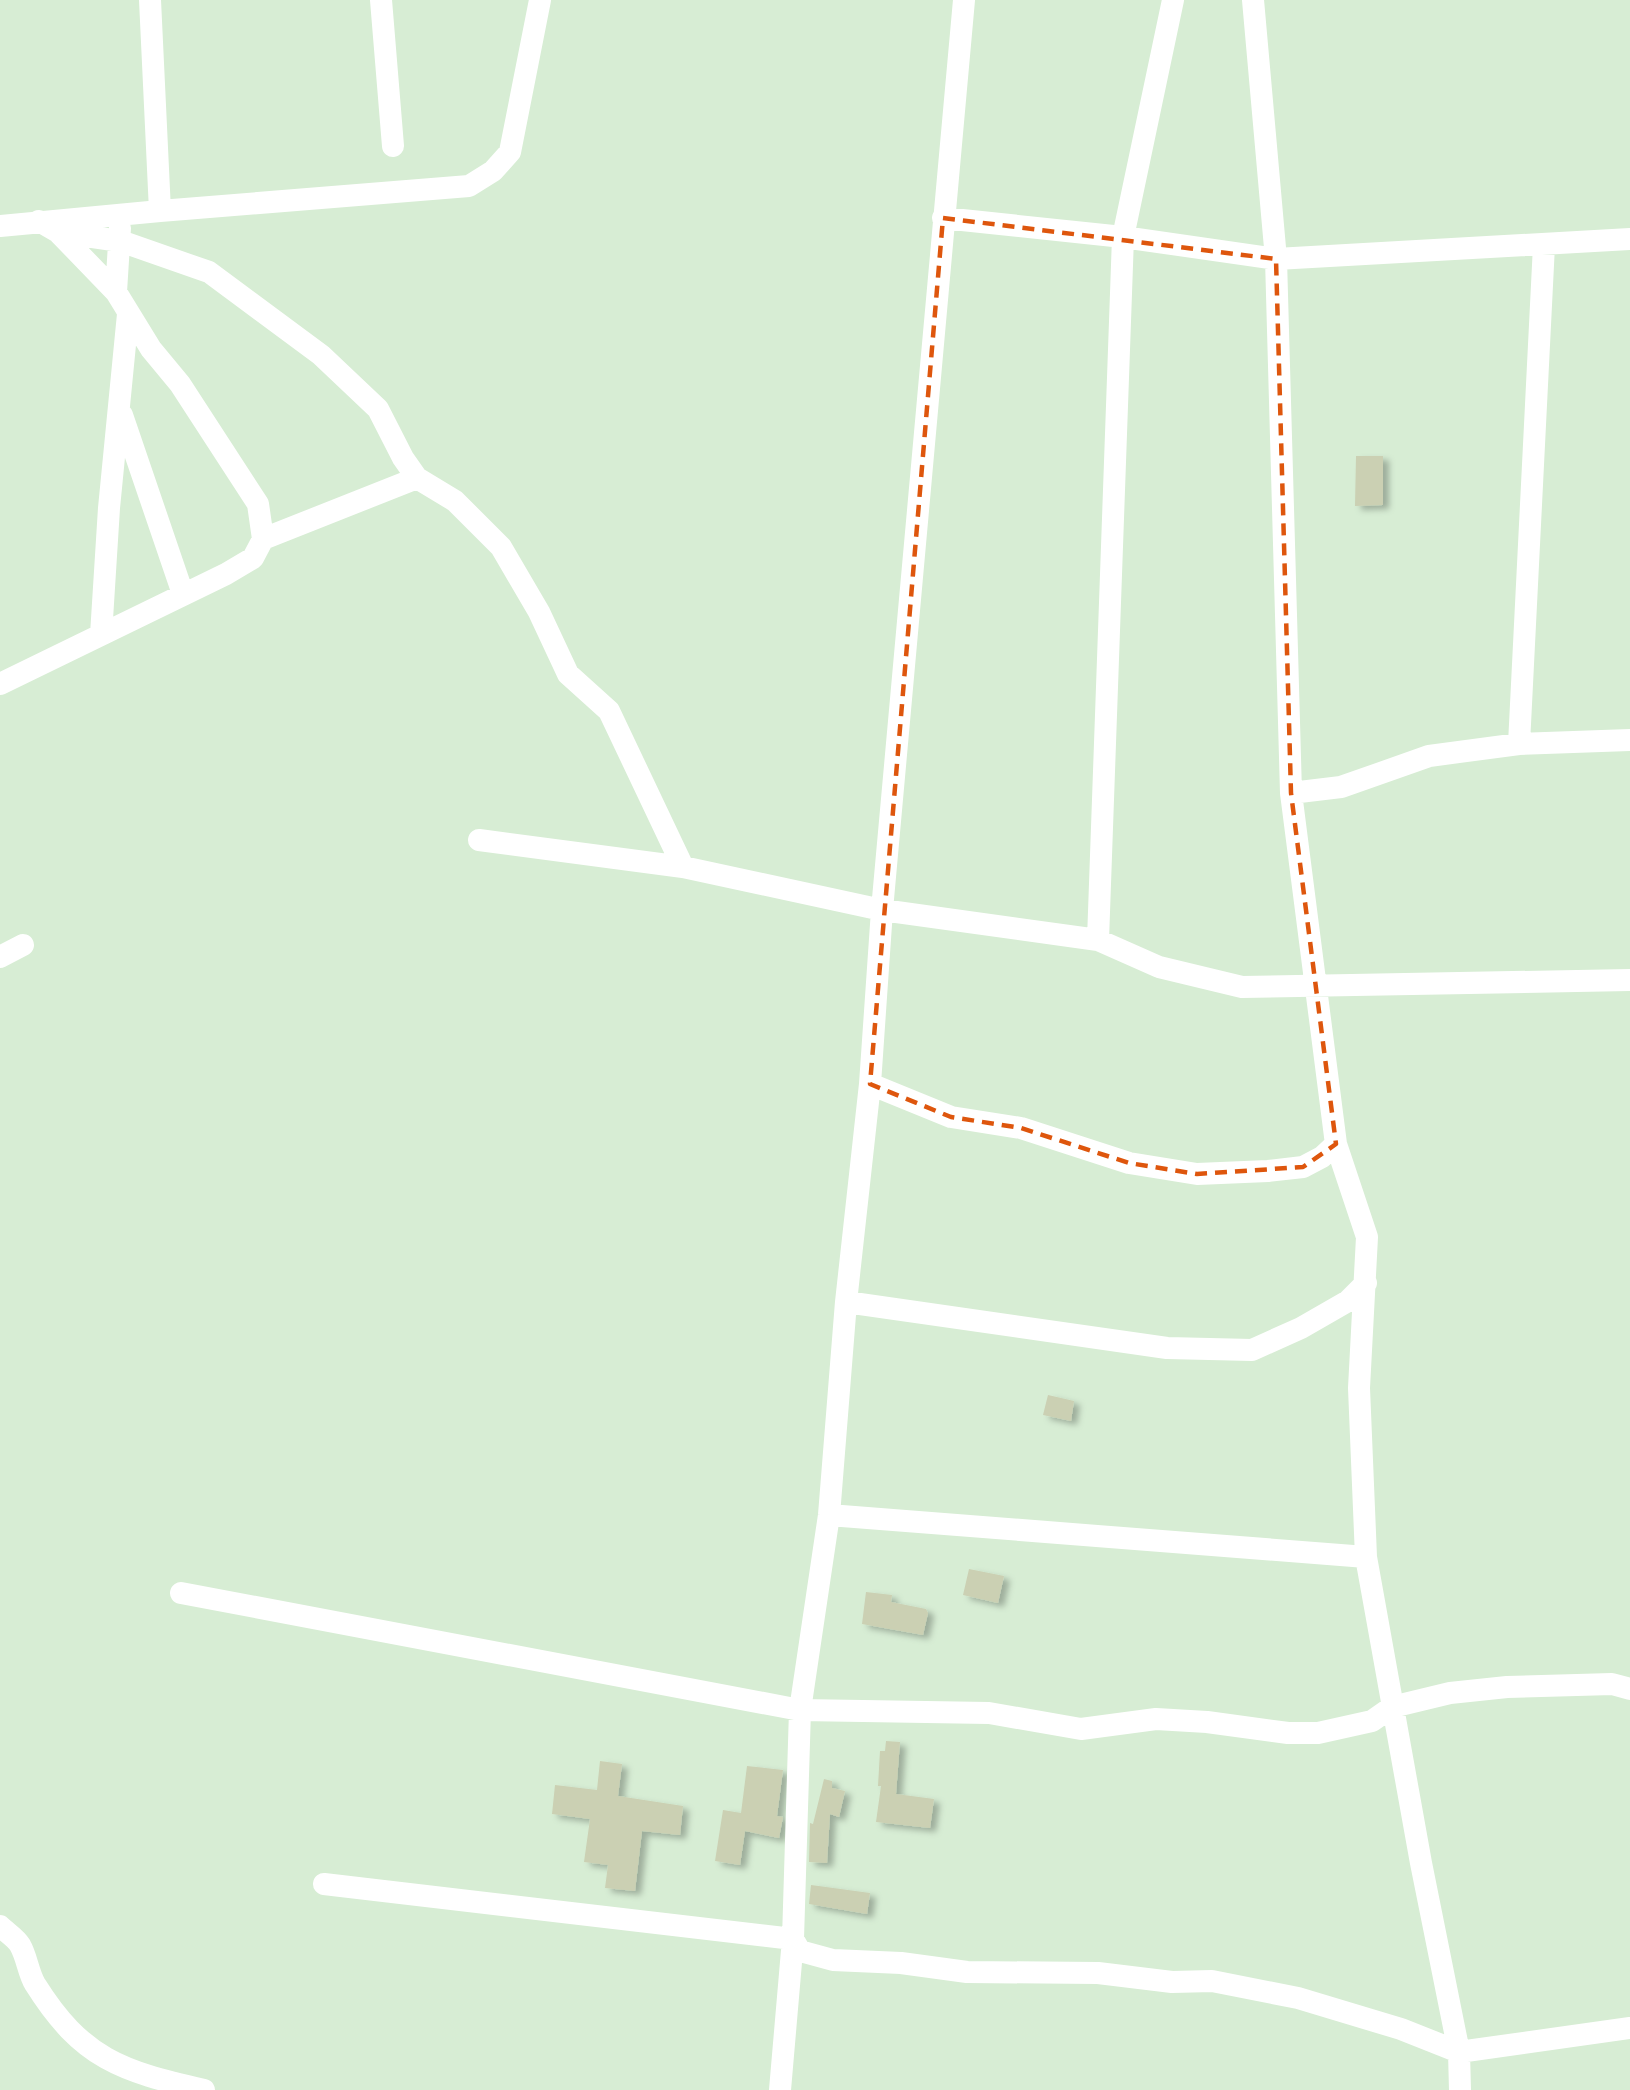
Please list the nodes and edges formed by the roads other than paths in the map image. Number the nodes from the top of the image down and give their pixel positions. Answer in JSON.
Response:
{"nodes":[{"id":1,"x":150,"y":0,"type":"edge"},
{"id":2,"x":381,"y":0,"type":"edge"},
{"id":3,"x":540,"y":0,"type":"edge"},
{"id":4,"x":964,"y":0,"type":"edge"},
{"id":5,"x":1173,"y":0,"type":"edge"},
{"id":6,"x":1253,"y":0,"type":"edge"},
{"id":7,"x":393,"y":146,"type":"dead end"},
{"id":8,"x":160,"y":211,"type":"junction"},
{"id":9,"x":121,"y":215,"type":"junction"},
{"id":10,"x":943,"y":218,"type":"junction"},
{"id":11,"x":0,"y":226,"type":"edge"},
{"id":12,"x":49,"y":226,"type":"junction"},
{"id":13,"x":1123,"y":237,"type":"junction"},
{"id":14,"x":1630,"y":239,"type":"edge"},
{"id":15,"x":120,"y":241,"type":"junction"},
{"id":16,"x":1544,"y":245,"type":"junction"},
{"id":17,"x":1276,"y":259,"type":"junction"},
{"id":18,"x":116,"y":292,"type":"junction"},
{"id":19,"x":128,"y":314,"type":"junction"},
{"id":20,"x":120,"y":408,"type":"junction"},
{"id":21,"x":417,"y":478,"type":"junction"},
{"id":22,"x":263,"y":539,"type":"junction"},
{"id":23,"x":183,"y":594,"type":"junction"},
{"id":24,"x":101,"y":634,"type":"junction"},
{"id":25,"x":0,"y":684,"type":"edge"},
{"id":26,"x":1630,"y":740,"type":"edge"},
{"id":27,"x":1519,"y":744,"type":"junction"},
{"id":28,"x":1291,"y":793,"type":"junction"},
{"id":29,"x":479,"y":840,"type":"dead end"},
{"id":30,"x":683,"y":867,"type":"junction"},
{"id":31,"x":882,"y":910,"type":"junction"},
{"id":32,"x":1098,"y":940,"type":"junction"},
{"id":33,"x":22,"y":945,"type":"dead end"},
{"id":34,"x":0,"y":957,"type":"edge"},
{"id":35,"x":1630,"y":980,"type":"edge"},
{"id":36,"x":1314,"y":986,"type":"junction"},
{"id":37,"x":870,"y":1084,"type":"junction"},
{"id":38,"x":1336,"y":1144,"type":"junction"},
{"id":39,"x":1366,"y":1283,"type":"junction"},
{"id":40,"x":846,"y":1302,"type":"junction"},
{"id":41,"x":829,"y":1515,"type":"junction"},
{"id":42,"x":1366,"y":1557,"type":"junction"},
{"id":43,"x":181,"y":1593,"type":"dead end"},
{"id":44,"x":1630,"y":1689,"type":"edge"},
{"id":45,"x":1392,"y":1707,"type":"junction"},
{"id":46,"x":800,"y":1710,"type":"junction"},
{"id":47,"x":324,"y":1884,"type":"dead end"},
{"id":48,"x":0,"y":1926,"type":"edge"},
{"id":49,"x":793,"y":1939,"type":"junction"},
{"id":50,"x":1630,"y":2028,"type":"edge"},
{"id":51,"x":1459,"y":2052,"type":"junction"},
{"id":52,"x":204,"y":2090,"type":"edge"},
{"id":53,"x":780,"y":2090,"type":"edge"},
{"id":54,"x":1460,"y":2090,"type":"edge"}],
"edges":[{"from":1,"to":8,"type":"street"},
{"from":2,"to":7,"type":"street"},
{"from":3,"to":8,"type":"street"},
{"from":4,"to":10,"type":"street"},
{"from":5,"to":13,"type":"street"},
{"from":6,"to":17,"type":"street"},
{"from":8,"to":9,"type":"street"},
{"from":9,"to":12,"type":"street"},
{"from":9,"to":15,"type":"street"},
{"from":10,"to":13,"type":"street"},
{"from":10,"to":31,"type":"street"},
{"from":11,"to":12,"type":"street"},
{"from":12,"to":15,"type":"street"},
{"from":12,"to":18,"type":"street"},
{"from":13,"to":17,"type":"street"},
{"from":13,"to":32,"type":"street"},
{"from":14,"to":16,"type":"street"},
{"from":15,"to":18,"type":"street"},
{"from":15,"to":21,"type":"street"},
{"from":16,"to":17,"type":"street"},
{"from":16,"to":27,"type":"street"},
{"from":17,"to":28,"type":"street"},
{"from":18,"to":19,"type":"street"},
{"from":19,"to":20,"type":"street"},
{"from":19,"to":22,"type":"street"},
{"from":20,"to":23,"type":"street"},
{"from":20,"to":24,"type":"street"},
{"from":21,"to":22,"type":"street"},
{"from":21,"to":30,"type":"street"},
{"from":22,"to":23,"type":"street"},
{"from":23,"to":24,"type":"street"},
{"from":24,"to":25,"type":"street"},
{"from":26,"to":27,"type":"street"},
{"from":27,"to":28,"type":"street"},
{"from":28,"to":36,"type":"street"},
{"from":29,"to":30,"type":"street"},
{"from":30,"to":31,"type":"street"},
{"from":31,"to":32,"type":"street"},
{"from":31,"to":37,"type":"street"},
{"from":32,"to":36,"type":"street"},
{"from":33,"to":34,"type":"street"},
{"from":35,"to":36,"type":"street"},
{"from":36,"to":38,"type":"street"},
{"from":37,"to":38,"type":"street"},
{"from":37,"to":40,"type":"street"},
{"from":38,"to":39,"type":"street"},
{"from":39,"to":40,"type":"street"},
{"from":39,"to":42,"type":"street"},
{"from":40,"to":41,"type":"street"},
{"from":41,"to":42,"type":"street"},
{"from":41,"to":46,"type":"street"},
{"from":42,"to":45,"type":"street"},
{"from":43,"to":46,"type":"street"},
{"from":44,"to":45,"type":"street"},
{"from":45,"to":46,"type":"street"},
{"from":45,"to":51,"type":"street"},
{"from":46,"to":49,"type":"street"},
{"from":47,"to":49,"type":"street"},
{"from":48,"to":52,"type":"street"},
{"from":49,"to":51,"type":"street"},
{"from":49,"to":53,"type":"street"},
{"from":50,"to":51,"type":"street"},
{"from":51,"to":54,"type":"street"}]}
